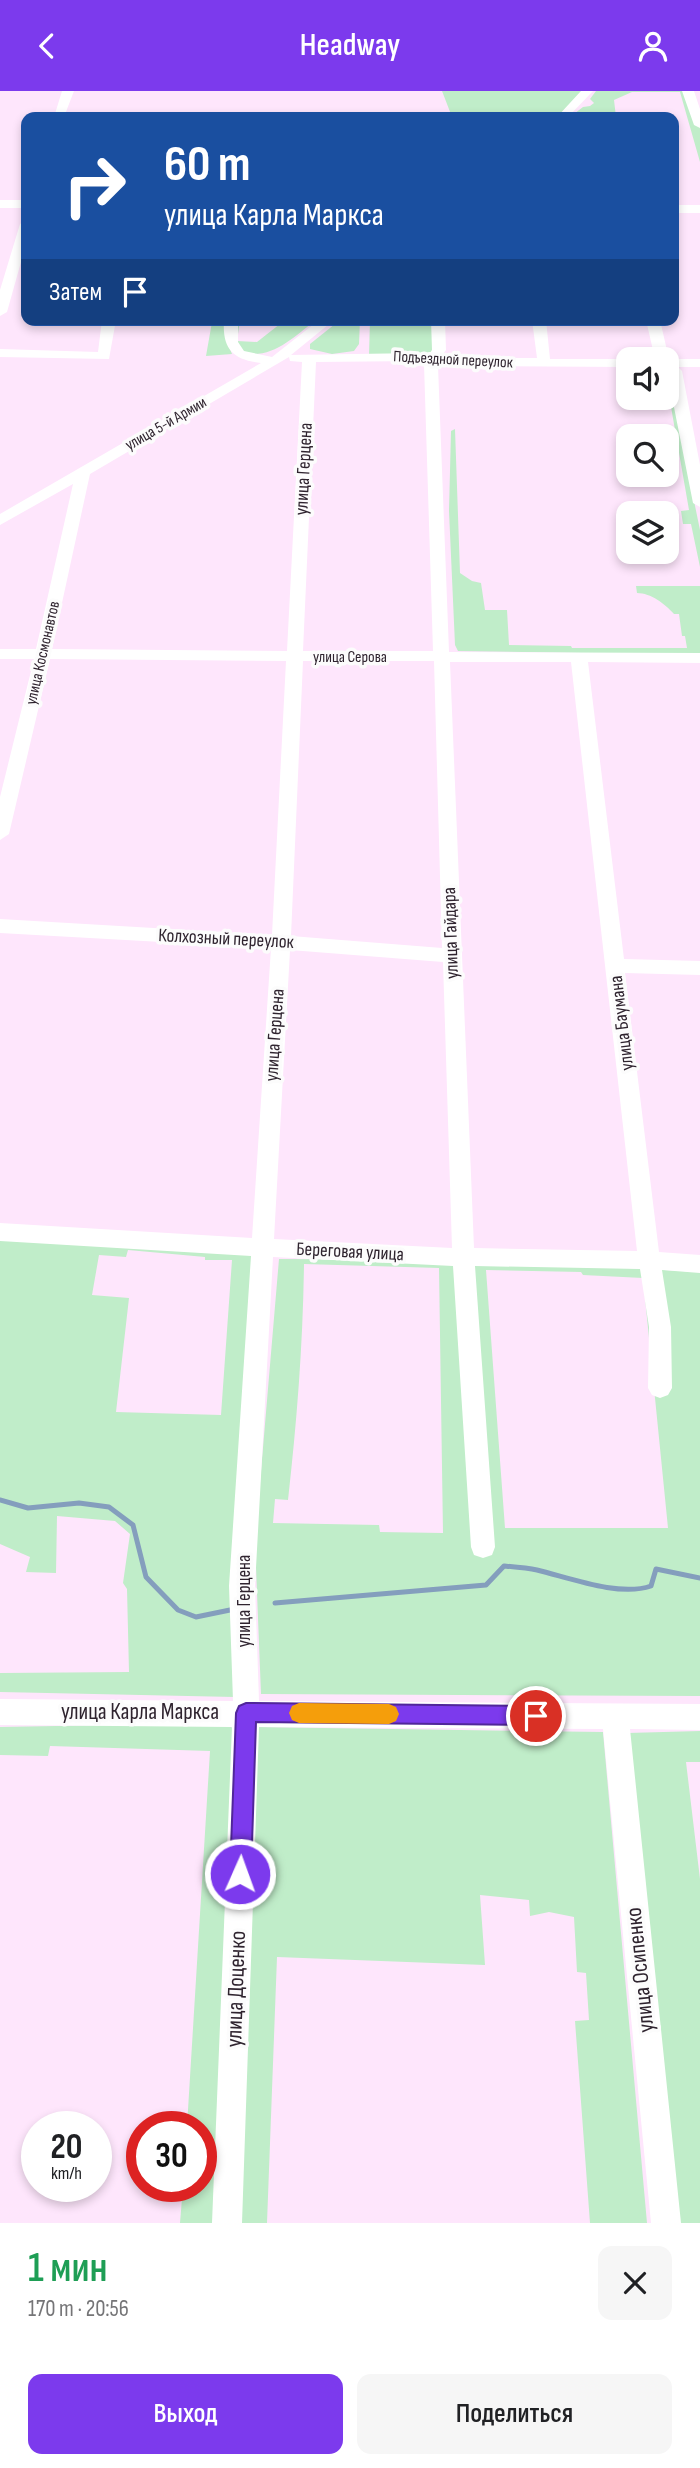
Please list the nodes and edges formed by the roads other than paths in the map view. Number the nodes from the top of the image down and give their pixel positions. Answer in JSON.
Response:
{"nodes":[{"id":1,"x":68,"y":91,"type":"edge"},
{"id":2,"x":587,"y":91,"type":"edge"},
{"id":3,"x":688,"y":91,"type":"edge"},
{"id":4,"x":62,"y":112,"type":"edge"},
{"id":5,"x":567,"y":112,"type":"edge"},
{"id":6,"x":700,"y":125,"type":"edge"},
{"id":7,"x":0,"y":204,"type":"edge"},
{"id":8,"x":21,"y":204,"type":"edge"},
{"id":9,"x":679,"y":209,"type":"edge"},
{"id":10,"x":700,"y":209,"type":"edge"},
{"id":11,"x":21,"y":241,"type":"edge"},
{"id":12,"x":0,"y":312,"type":"edge"},
{"id":13,"x":108,"y":326,"type":"edge"},
{"id":14,"x":230,"y":326,"type":"edge"},
{"id":15,"x":320,"y":326,"type":"edge"},
{"id":16,"x":438,"y":326,"type":"edge"},
{"id":17,"x":540,"y":326,"type":"edge"},
{"id":18,"x":654,"y":326,"type":"edge"},
{"id":19,"x":659,"y":347,"type":"edge"},
{"id":20,"x":0,"y":353,"type":"edge"},
{"id":21,"x":309,"y":357,"type":"junction"},
{"id":22,"x":277,"y":360,"type":"junction"},
{"id":23,"x":431,"y":362,"type":"junction"},
{"id":24,"x":616,"y":363,"type":"edge"},
{"id":25,"x":700,"y":363,"type":"edge"},
{"id":26,"x":544,"y":364,"type":"junction"},
{"id":27,"x":679,"y":364,"type":"edge"},
{"id":28,"x":679,"y":391,"type":"edge"},
{"id":29,"x":83,"y":471,"type":"junction"},
{"id":30,"x":700,"y":503,"type":"edge"},
{"id":31,"x":0,"y":520,"type":"edge"},
{"id":32,"x":0,"y":654,"type":"edge"},
{"id":33,"x":43,"y":655,"type":"junction"},
{"id":34,"x":295,"y":657,"type":"junction"},
{"id":35,"x":443,"y":657,"type":"junction"},
{"id":36,"x":579,"y":658,"type":"junction"},
{"id":37,"x":700,"y":658,"type":"edge"},
{"id":38,"x":0,"y":834,"type":"edge"},
{"id":39,"x":0,"y":926,"type":"edge"},
{"id":40,"x":281,"y":942,"type":"junction"},
{"id":41,"x":452,"y":956,"type":"junction"},
{"id":42,"x":615,"y":965,"type":"junction"},
{"id":43,"x":700,"y":968,"type":"edge"},
{"id":44,"x":0,"y":1231,"type":"edge"},
{"id":45,"x":261,"y":1248,"type":"junction"},
{"id":46,"x":463,"y":1257,"type":"junction"},
{"id":47,"x":649,"y":1260,"type":"junction"},
{"id":48,"x":700,"y":1264,"type":"edge"},
{"id":49,"x":660,"y":1388,"type":"dead end"},
{"id":50,"x":483,"y":1547,"type":"dead end"},
{"id":51,"x":0,"y":1712,"type":"edge"},
{"id":52,"x":246,"y":1713,"type":"junction"},
{"id":53,"x":615,"y":1716,"type":"junction"},
{"id":54,"x":700,"y":1717,"type":"edge"},
{"id":55,"x":227,"y":2223,"type":"edge"},
{"id":56,"x":666,"y":2223,"type":"edge"}],
"edges":[{"from":1,"to":4,"type":"street"},
{"from":2,"to":5,"type":"street"},
{"from":3,"to":6,"type":"street"},
{"from":7,"to":8,"type":"street"},
{"from":9,"to":10,"type":"street"},
{"from":11,"to":12,"type":"street"},
{"from":13,"to":20,"type":"street"},
{"from":14,"to":22,"type":"street"},
{"from":15,"to":22,"type":"street","name":"улица 5-й Армии"},
{"from":16,"to":23,"type":"street","name":"улица Гайдара"},
{"from":17,"to":26,"type":"street"},
{"from":18,"to":19,"type":"street"},
{"from":21,"to":22,"type":"street","name":"Подъездной переулок"},
{"from":21,"to":23,"type":"street","name":"Подъездной переулок"},
{"from":21,"to":34,"type":"street","name":"улица Герцена"},
{"from":22,"to":29,"type":"street","name":"улица 5-й Армии"},
{"from":23,"to":26,"type":"street","name":"Подъездной переулок"},
{"from":23,"to":35,"type":"street","name":"улица Гайдара"},
{"from":24,"to":26,"type":"street","name":"Подъездной переулок"},
{"from":25,"to":27,"type":"street"},
{"from":28,"to":30,"type":"street"},
{"from":29,"to":31,"type":"street","name":"улица 5-й Армии"},
{"from":29,"to":33,"type":"street","name":"улица Космонавтов"},
{"from":32,"to":33,"type":"street","name":"улица Серова"},
{"from":33,"to":34,"type":"street","name":"улица Серова"},
{"from":33,"to":38,"type":"street","name":"улица Космонавтов"},
{"from":34,"to":35,"type":"street","name":"улица Серова"},
{"from":34,"to":40,"type":"street","name":"улица Герцена"},
{"from":35,"to":36,"type":"street","name":"улица Серова"},
{"from":35,"to":41,"type":"street","name":"улица Гайдара"},
{"from":36,"to":37,"type":"street","name":"улица Серова"},
{"from":36,"to":42,"type":"street","name":"улица Баумана"},
{"from":39,"to":40,"type":"street","name":"Колхозный переулок"},
{"from":40,"to":41,"type":"street","name":"Колхозный переулок"},
{"from":40,"to":45,"type":"street","name":"улица Герцена"},
{"from":41,"to":46,"type":"street","name":"улица Гайдара"},
{"from":42,"to":43,"type":"street"},
{"from":42,"to":47,"type":"street","name":"улица Баумана"},
{"from":44,"to":45,"type":"street","name":"Береговая улица"},
{"from":45,"to":46,"type":"street","name":"Береговая улица"},
{"from":45,"to":52,"type":"street","name":"улица Герцена"},
{"from":46,"to":47,"type":"street","name":"Береговая улица"},
{"from":46,"to":50,"type":"street","name":"улица Гайдара"},
{"from":47,"to":48,"type":"street","name":"Береговая улица"},
{"from":47,"to":49,"type":"street","name":"улица Баумана"},
{"from":51,"to":52,"type":"street","name":"улица Карла Маркса"},
{"from":52,"to":53,"type":"street","name":"улица Карла Маркса"},
{"from":52,"to":55,"type":"street","name":"улица Доценко"},
{"from":53,"to":54,"type":"street","name":"улица Карла Маркса"},
{"from":53,"to":56,"type":"street","name":"улица Осипенко"}]}
